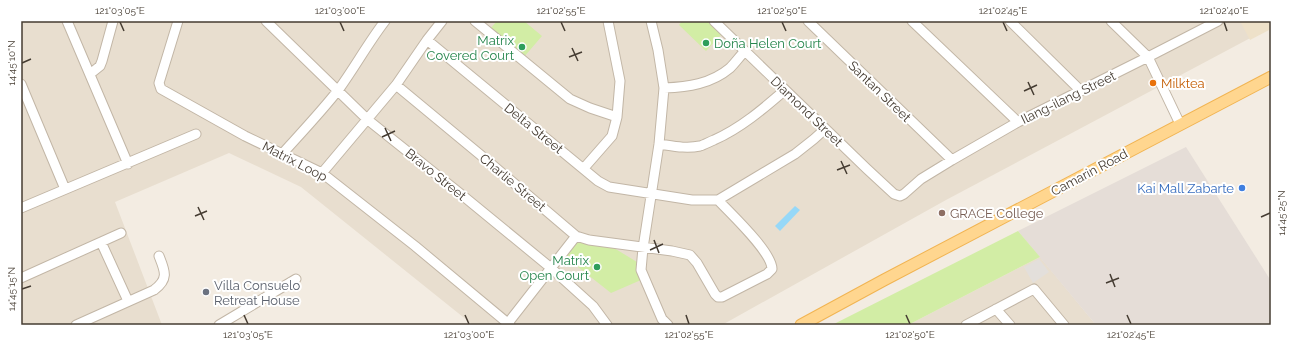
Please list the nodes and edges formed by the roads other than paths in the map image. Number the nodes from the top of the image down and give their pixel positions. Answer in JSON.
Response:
{"nodes":[{"id":1,"x":67,"y":21,"type":"edge"},
{"id":2,"x":114,"y":21,"type":"edge"},
{"id":3,"x":178,"y":21,"type":"edge"},
{"id":4,"x":266,"y":21,"type":"edge"},
{"id":5,"x":385,"y":21,"type":"edge"},
{"id":6,"x":442,"y":21,"type":"edge"},
{"id":7,"x":476,"y":21,"type":"edge"},
{"id":8,"x":608,"y":21,"type":"edge"},
{"id":9,"x":652,"y":21,"type":"edge"},
{"id":10,"x":714,"y":21,"type":"edge"},
{"id":11,"x":808,"y":21,"type":"edge"},
{"id":12,"x":912,"y":21,"type":"edge"},
{"id":13,"x":1010,"y":21,"type":"edge"},
{"id":14,"x":1111,"y":21,"type":"edge"},
{"id":15,"x":1215,"y":22,"type":"edge"},
{"id":16,"x":427,"y":40,"type":"junction"},
{"id":17,"x":745,"y":51,"type":"junction"},
{"id":18,"x":1148,"y":57,"type":"junction"},
{"id":19,"x":90,"y":74,"type":"junction"},
{"id":20,"x":1271,"y":77,"type":"edge"},
{"id":21,"x":21,"y":84,"type":"edge"},
{"id":22,"x":396,"y":85,"type":"junction"},
{"id":23,"x":664,"y":88,"type":"junction"},
{"id":24,"x":338,"y":90,"type":"junction"},
{"id":25,"x":785,"y":90,"type":"junction"},
{"id":26,"x":1081,"y":91,"type":"junction"},
{"id":27,"x":617,"y":117,"type":"junction"},
{"id":28,"x":368,"y":120,"type":"junction"},
{"id":29,"x":1018,"y":122,"type":"junction"},
{"id":30,"x":1182,"y":123,"type":"junction"},
{"id":31,"x":825,"y":129,"type":"junction"},
{"id":32,"x":196,"y":134,"type":"dead end"},
{"id":33,"x":659,"y":144,"type":"junction"},
{"id":34,"x":282,"y":154,"type":"junction"},
{"id":35,"x":952,"y":160,"type":"junction"},
{"id":36,"x":128,"y":164,"type":"junction"},
{"id":37,"x":584,"y":168,"type":"junction"},
{"id":38,"x":322,"y":173,"type":"junction"},
{"id":39,"x":921,"y":179,"type":"joint"},
{"id":40,"x":65,"y":189,"type":"junction"},
{"id":41,"x":651,"y":194,"type":"junction"},
{"id":42,"x":718,"y":200,"type":"junction"},
{"id":43,"x":21,"y":208,"type":"edge"},
{"id":44,"x":121,"y":233,"type":"dead end"},
{"id":45,"x":576,"y":236,"type":"junction"},
{"id":46,"x":101,"y":242,"type":"junction"},
{"id":47,"x":643,"y":248,"type":"junction"},
{"id":48,"x":159,"y":256,"type":"dead end"},
{"id":49,"x":551,"y":268,"type":"junction"},
{"id":50,"x":21,"y":278,"type":"edge"},
{"id":51,"x":296,"y":279,"type":"dead end"},
{"id":52,"x":128,"y":301,"type":"junction"},
{"id":53,"x":996,"y":309,"type":"junction"},
{"id":54,"x":664,"y":323,"type":"edge"},
{"id":55,"x":509,"y":324,"type":"edge"},
{"id":56,"x":806,"y":324,"type":"edge"},
{"id":57,"x":76,"y":325,"type":"edge"},
{"id":58,"x":219,"y":325,"type":"edge"},
{"id":59,"x":607,"y":325,"type":"edge"},
{"id":60,"x":966,"y":325,"type":"edge"},
{"id":61,"x":1010,"y":325,"type":"edge"},
{"id":62,"x":1064,"y":325,"type":"edge"}],
"edges":[{"from":1,"to":19,"type":"street"},
{"from":2,"to":19,"type":"street"},
{"from":3,"to":34,"type":"street","name":"Matrix Loop"},
{"from":4,"to":24,"type":"street","name":"Bravo Street"},
{"from":5,"to":24,"type":"street"},
{"from":6,"to":16,"type":"street"},
{"from":7,"to":27,"type":"street"},
{"from":8,"to":27,"type":"street"},
{"from":9,"to":23,"type":"street"},
{"from":10,"to":17,"type":"street","name":"Diamond Street"},
{"from":11,"to":35,"type":"street","name":"Santan Street"},
{"from":12,"to":29,"type":"street"},
{"from":13,"to":26,"type":"street"},
{"from":14,"to":18,"type":"street"},
{"from":15,"to":18,"type":"street","name":"Ilang-ilang Street"},
{"from":16,"to":22,"type":"street"},
{"from":16,"to":37,"type":"street","name":"Delta Street"},
{"from":17,"to":23,"type":"street"},
{"from":17,"to":25,"type":"street","name":"Diamond Street"},
{"from":18,"to":26,"type":"street","name":"Ilang-ilang Street"},
{"from":18,"to":30,"type":"street"},
{"from":19,"to":36,"type":"street"},
{"from":20,"to":30,"type":"main road","name":"Camarin Road"},
{"from":21,"to":40,"type":"street"},
{"from":22,"to":28,"type":"street"},
{"from":22,"to":45,"type":"street","name":"Charlie Street"},
{"from":23,"to":33,"type":"street"},
{"from":24,"to":28,"type":"street","name":"Bravo Street"},
{"from":24,"to":34,"type":"street"},
{"from":25,"to":31,"type":"street","name":"Diamond Street"},
{"from":25,"to":33,"type":"street"},
{"from":26,"to":29,"type":"street","name":"Ilang-ilang Street"},
{"from":27,"to":37,"type":"street"},
{"from":28,"to":38,"type":"street"},
{"from":28,"to":49,"type":"street","name":"Bravo Street"},
{"from":29,"to":35,"type":"street","name":"Ilang-ilang Street"},
{"from":30,"to":56,"type":"main road","name":"Camarin Road"},
{"from":31,"to":39,"type":"street","name":"Diamond Street"},
{"from":31,"to":42,"type":"street"},
{"from":32,"to":36,"type":"street"},
{"from":33,"to":41,"type":"street"},
{"from":34,"to":38,"type":"street","name":"Matrix Loop"},
{"from":35,"to":39,"type":"street","name":"Ilang-ilang Street"},
{"from":36,"to":40,"type":"street"},
{"from":37,"to":41,"type":"street","name":"Delta Street"},
{"from":38,"to":55,"type":"street","name":"Matrix Loop"},
{"from":40,"to":43,"type":"street"},
{"from":41,"to":42,"type":"street","name":"Delta Street"},
{"from":41,"to":47,"type":"street"},
{"from":42,"to":47,"type":"street","name":"Charlie Street"},
{"from":44,"to":46,"type":"street"},
{"from":45,"to":47,"type":"street","name":"Charlie Street"},
{"from":45,"to":49,"type":"street"},
{"from":46,"to":50,"type":"street"},
{"from":46,"to":52,"type":"street"},
{"from":47,"to":54,"type":"street"},
{"from":48,"to":52,"type":"street"},
{"from":49,"to":55,"type":"street"},
{"from":49,"to":59,"type":"street","name":"Bravo Street"},
{"from":51,"to":58,"type":"street"},
{"from":52,"to":57,"type":"street"},
{"from":53,"to":60,"type":"street"},
{"from":53,"to":61,"type":"street"},
{"from":53,"to":62,"type":"street"}]}
